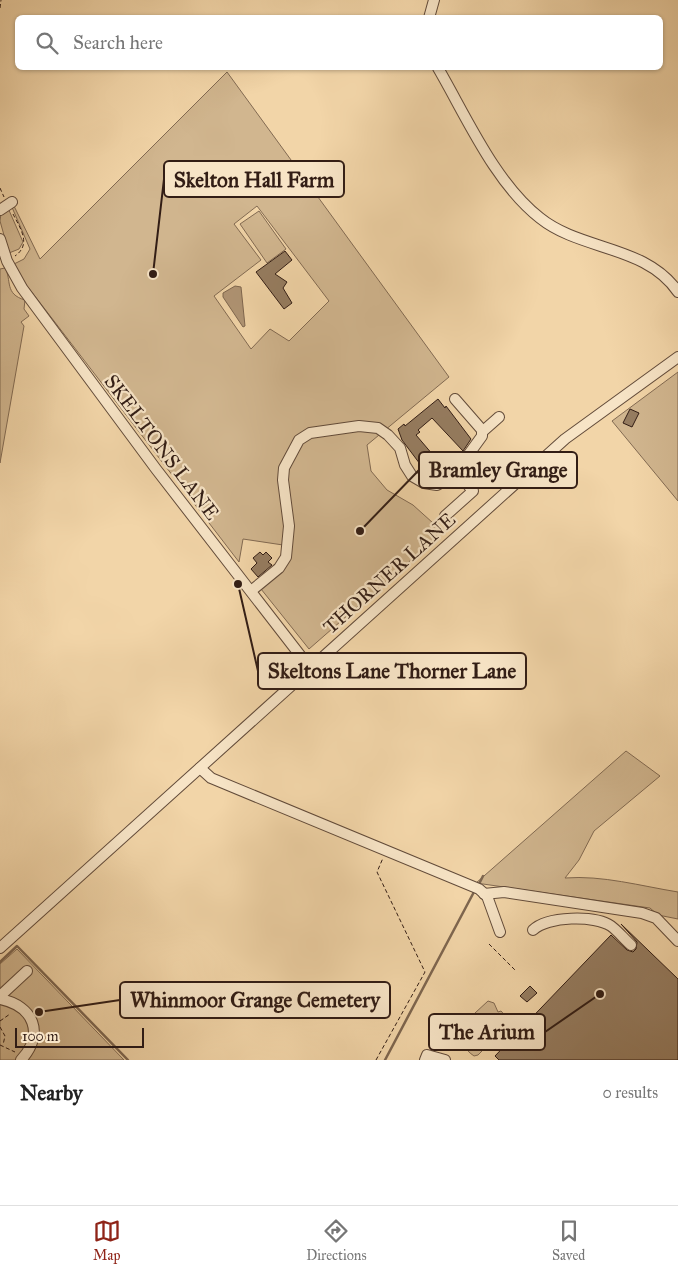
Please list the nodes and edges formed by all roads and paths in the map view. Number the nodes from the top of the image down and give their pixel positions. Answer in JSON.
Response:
{"nodes":[{"id":1,"x":1,"y":0,"type":"edge"},
{"id":2,"x":434,"y":0,"type":"edge"},
{"id":3,"x":0,"y":8,"type":"edge"},
{"id":4,"x":429,"y":15,"type":"edge"},
{"id":5,"x":439,"y":70,"type":"edge"},
{"id":6,"x":0,"y":188,"type":"edge"},
{"id":7,"x":7,"y":206,"type":"edge"},
{"id":8,"x":0,"y":239,"type":"edge"},
{"id":9,"x":12,"y":258,"type":"dead end"},
{"id":10,"x":678,"y":292,"type":"edge"},
{"id":11,"x":678,"y":357,"type":"edge"},
{"id":12,"x":455,"y":399,"type":"dead end"},
{"id":13,"x":499,"y":417,"type":"dead end"},
{"id":14,"x":482,"y":432,"type":"junction"},
{"id":15,"x":458,"y":469,"type":"junction"},
{"id":16,"x":474,"y":482,"type":"dead end"},
{"id":17,"x":444,"y":516,"type":"dead end"},
{"id":18,"x":251,"y":591,"type":"junction"},
{"id":19,"x":310,"y":668,"type":"junction"},
{"id":20,"x":200,"y":768,"type":"junction"},
{"id":21,"x":385,"y":852,"type":"junction"},
{"id":22,"x":468,"y":872,"type":"dead end"},
{"id":23,"x":461,"y":882,"type":"junction"},
{"id":24,"x":478,"y":890,"type":"junction"},
{"id":25,"x":497,"y":921,"type":"junction"},
{"id":26,"x":508,"y":924,"type":"dead end"},
{"id":27,"x":533,"y":930,"type":"dead end"},
{"id":28,"x":500,"y":932,"type":"dead end"},
{"id":29,"x":678,"y":940,"type":"edge"},
{"id":30,"x":489,"y":944,"type":"dead end"},
{"id":31,"x":630,"y":945,"type":"dead end"},
{"id":32,"x":0,"y":948,"type":"edge"},
{"id":33,"x":27,"y":971,"type":"dead end"},
{"id":34,"x":516,"y":971,"type":"dead end"},
{"id":35,"x":0,"y":998,"type":"edge"},
{"id":36,"x":0,"y":1027,"type":"edge"},
{"id":37,"x":0,"y":1045,"type":"edge"},
{"id":38,"x":3,"y":1046,"type":"junction"},
{"id":39,"x":24,"y":1057,"type":"edge"},
{"id":40,"x":376,"y":1060,"type":"edge"},
{"id":41,"x":425,"y":1060,"type":"edge"},
{"id":42,"x":445,"y":1060,"type":"edge"}],
"edges":[{"from":1,"to":3,"type":"path"},
{"from":2,"to":4,"type":"street"},
{"from":5,"to":10,"type":"street"},
{"from":6,"to":7,"type":"path"},
{"from":7,"to":9,"type":"path"},
{"from":8,"to":18,"type":"street","name":"SKELTONS LANE"},
{"from":11,"to":19,"type":"street","name":"THORNER LANE"},
{"from":12,"to":14,"type":"street"},
{"from":13,"to":14,"type":"street"},
{"from":14,"to":15,"type":"street"},
{"from":15,"to":16,"type":"street"},
{"from":15,"to":17,"type":"street"},
{"from":15,"to":18,"type":"street"},
{"from":18,"to":19,"type":"street","name":"SKELTONS LANE"},
{"from":19,"to":20,"type":"street","name":"THORNER LANE"},
{"from":20,"to":21,"type":"street"},
{"from":20,"to":32,"type":"street","name":"THORNER LANE"},
{"from":21,"to":23,"type":"street"},
{"from":21,"to":40,"type":"path"},
{"from":22,"to":23,"type":"street"},
{"from":23,"to":24,"type":"street"},
{"from":24,"to":25,"type":"street"},
{"from":24,"to":29,"type":"street"},
{"from":25,"to":26,"type":"street"},
{"from":25,"to":28,"type":"street"},
{"from":27,"to":31,"type":"street"},
{"from":30,"to":34,"type":"path"},
{"from":33,"to":35,"type":"street"},
{"from":35,"to":39,"type":"street"},
{"from":36,"to":38,"type":"path"},
{"from":37,"to":38,"type":"path"},
{"from":38,"to":39,"type":"path"},
{"from":41,"to":42,"type":"street"}]}
